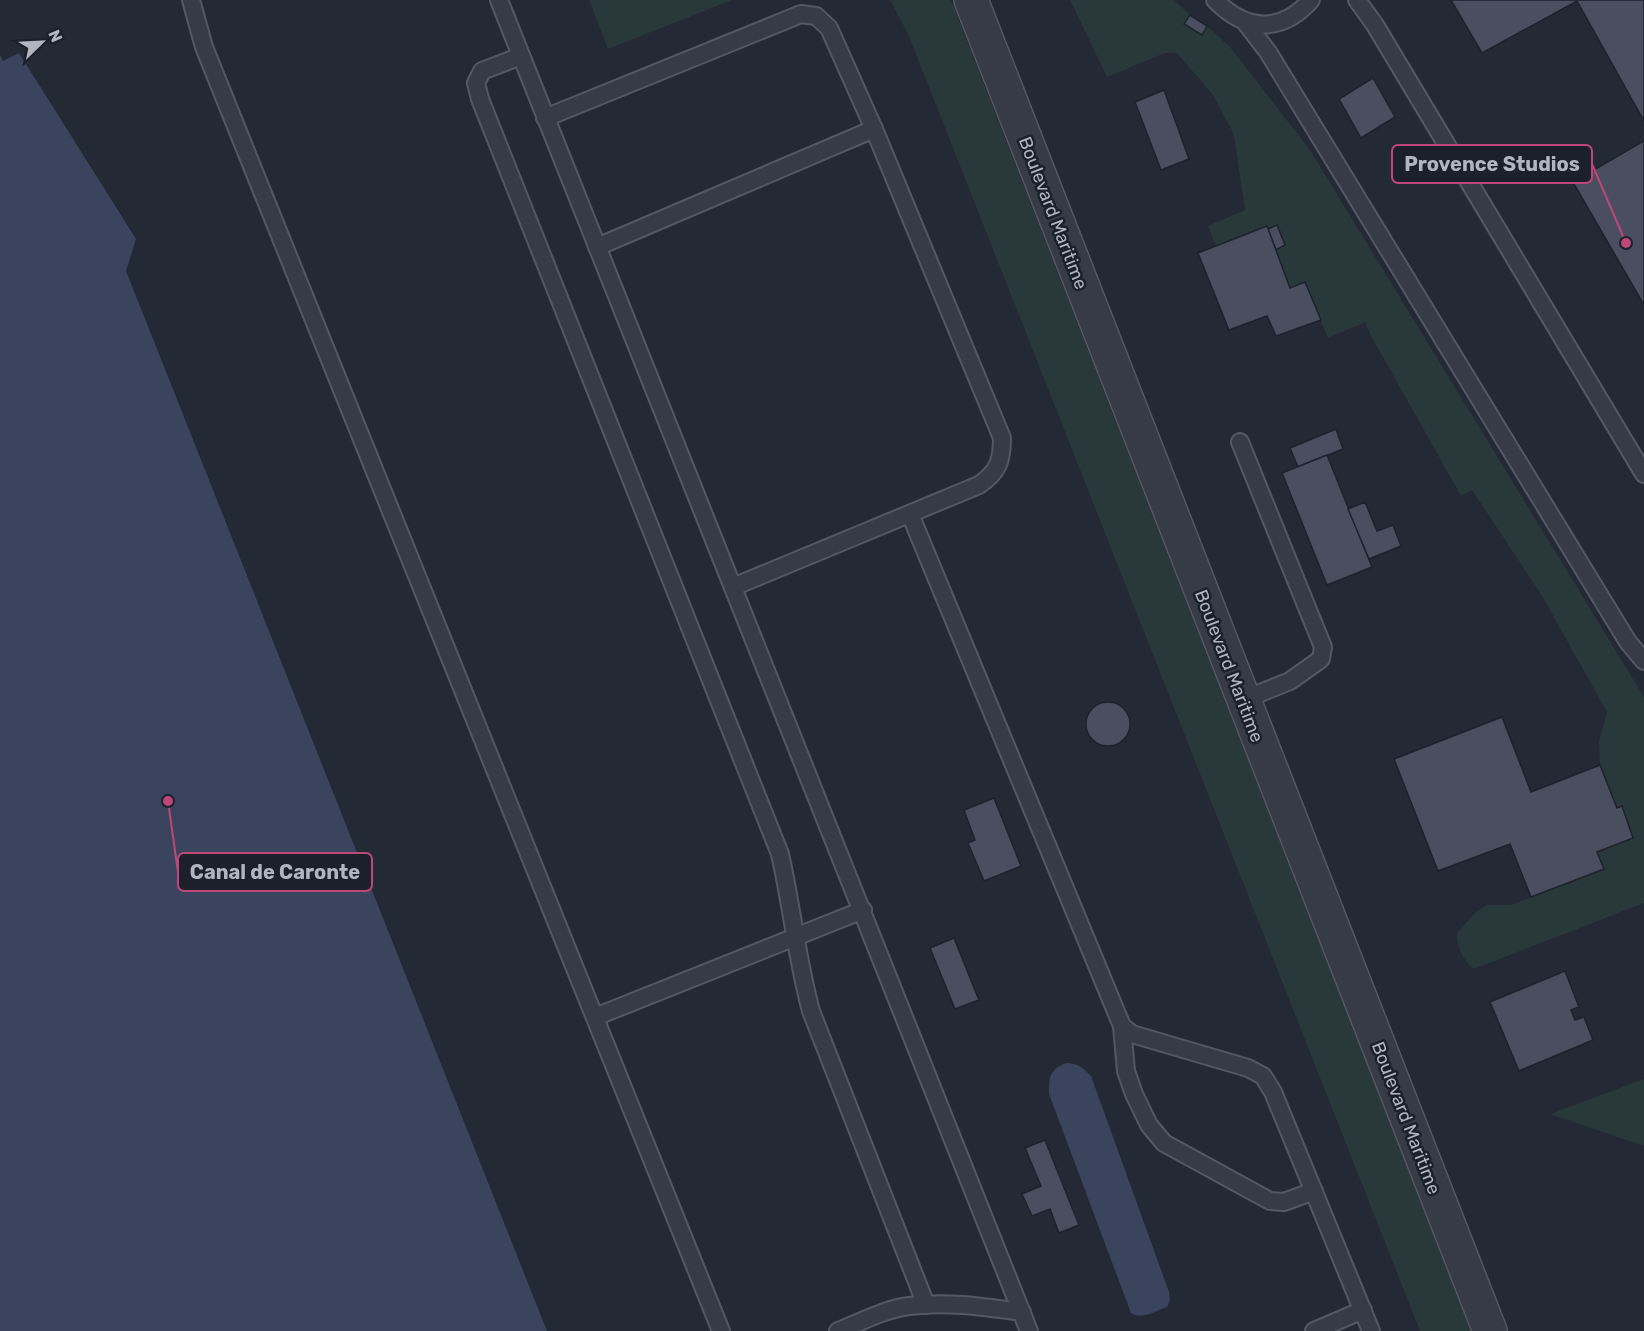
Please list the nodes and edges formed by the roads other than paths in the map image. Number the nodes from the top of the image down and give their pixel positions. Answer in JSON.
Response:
{"nodes":[{"id":1,"x":191,"y":0,"type":"edge"},
{"id":2,"x":499,"y":0,"type":"edge"},
{"id":3,"x":971,"y":0,"type":"edge"},
{"id":4,"x":1215,"y":0,"type":"edge"},
{"id":5,"x":1311,"y":0,"type":"edge"},
{"id":6,"x":1357,"y":0,"type":"edge"},
{"id":7,"x":1245,"y":22,"type":"junction"},
{"id":8,"x":521,"y":56,"type":"junction"},
{"id":9,"x":545,"y":117,"type":"junction"},
{"id":10,"x":874,"y":129,"type":"junction"},
{"id":11,"x":597,"y":247,"type":"junction"},
{"id":12,"x":1240,"y":442,"type":"dead end"},
{"id":13,"x":1644,"y":474,"type":"edge"},
{"id":14,"x":910,"y":514,"type":"junction"},
{"id":15,"x":733,"y":587,"type":"junction"},
{"id":16,"x":1644,"y":661,"type":"edge"},
{"id":17,"x":1243,"y":700,"type":"junction"},
{"id":18,"x":862,"y":910,"type":"junction"},
{"id":19,"x":796,"y":936,"type":"junction"},
{"id":20,"x":595,"y":1017,"type":"junction"},
{"id":21,"x":1122,"y":1026,"type":"junction"},
{"id":22,"x":1314,"y":1191,"type":"junction"},
{"id":23,"x":926,"y":1305,"type":"junction"},
{"id":24,"x":1363,"y":1310,"type":"junction"},
{"id":25,"x":1022,"y":1312,"type":"junction"},
{"id":26,"x":721,"y":1331,"type":"edge"},
{"id":27,"x":838,"y":1331,"type":"edge"},
{"id":28,"x":1029,"y":1331,"type":"edge"},
{"id":29,"x":1314,"y":1331,"type":"edge"},
{"id":30,"x":1371,"y":1331,"type":"edge"},
{"id":31,"x":1490,"y":1331,"type":"edge"}],
"edges":[{"from":1,"to":20,"type":"lane"},
{"from":2,"to":8,"type":"lane"},
{"from":3,"to":17,"type":"street","name":"Boulevard Maritime"},
{"from":4,"to":7,"type":"lane"},
{"from":5,"to":7,"type":"lane"},
{"from":6,"to":13,"type":"lane"},
{"from":7,"to":16,"type":"lane"},
{"from":8,"to":9,"type":"lane"},
{"from":8,"to":19,"type":"lane"},
{"from":9,"to":10,"type":"lane"},
{"from":9,"to":11,"type":"lane"},
{"from":10,"to":11,"type":"lane"},
{"from":10,"to":14,"type":"lane"},
{"from":11,"to":15,"type":"lane"},
{"from":12,"to":17,"type":"lane"},
{"from":14,"to":15,"type":"lane"},
{"from":14,"to":21,"type":"lane"},
{"from":15,"to":18,"type":"lane"},
{"from":17,"to":31,"type":"street","name":"Boulevard Maritime"},
{"from":18,"to":19,"type":"lane"},
{"from":18,"to":25,"type":"lane"},
{"from":19,"to":20,"type":"lane"},
{"from":19,"to":23,"type":"lane"},
{"from":20,"to":26,"type":"lane"},
{"from":21,"to":22,"type":"lane"},
{"from":21,"to":22,"type":"lane"},
{"from":22,"to":24,"type":"lane"},
{"from":23,"to":25,"type":"lane"},
{"from":23,"to":27,"type":"lane"},
{"from":24,"to":29,"type":"lane"},
{"from":24,"to":30,"type":"lane"},
{"from":25,"to":28,"type":"lane"}]}
